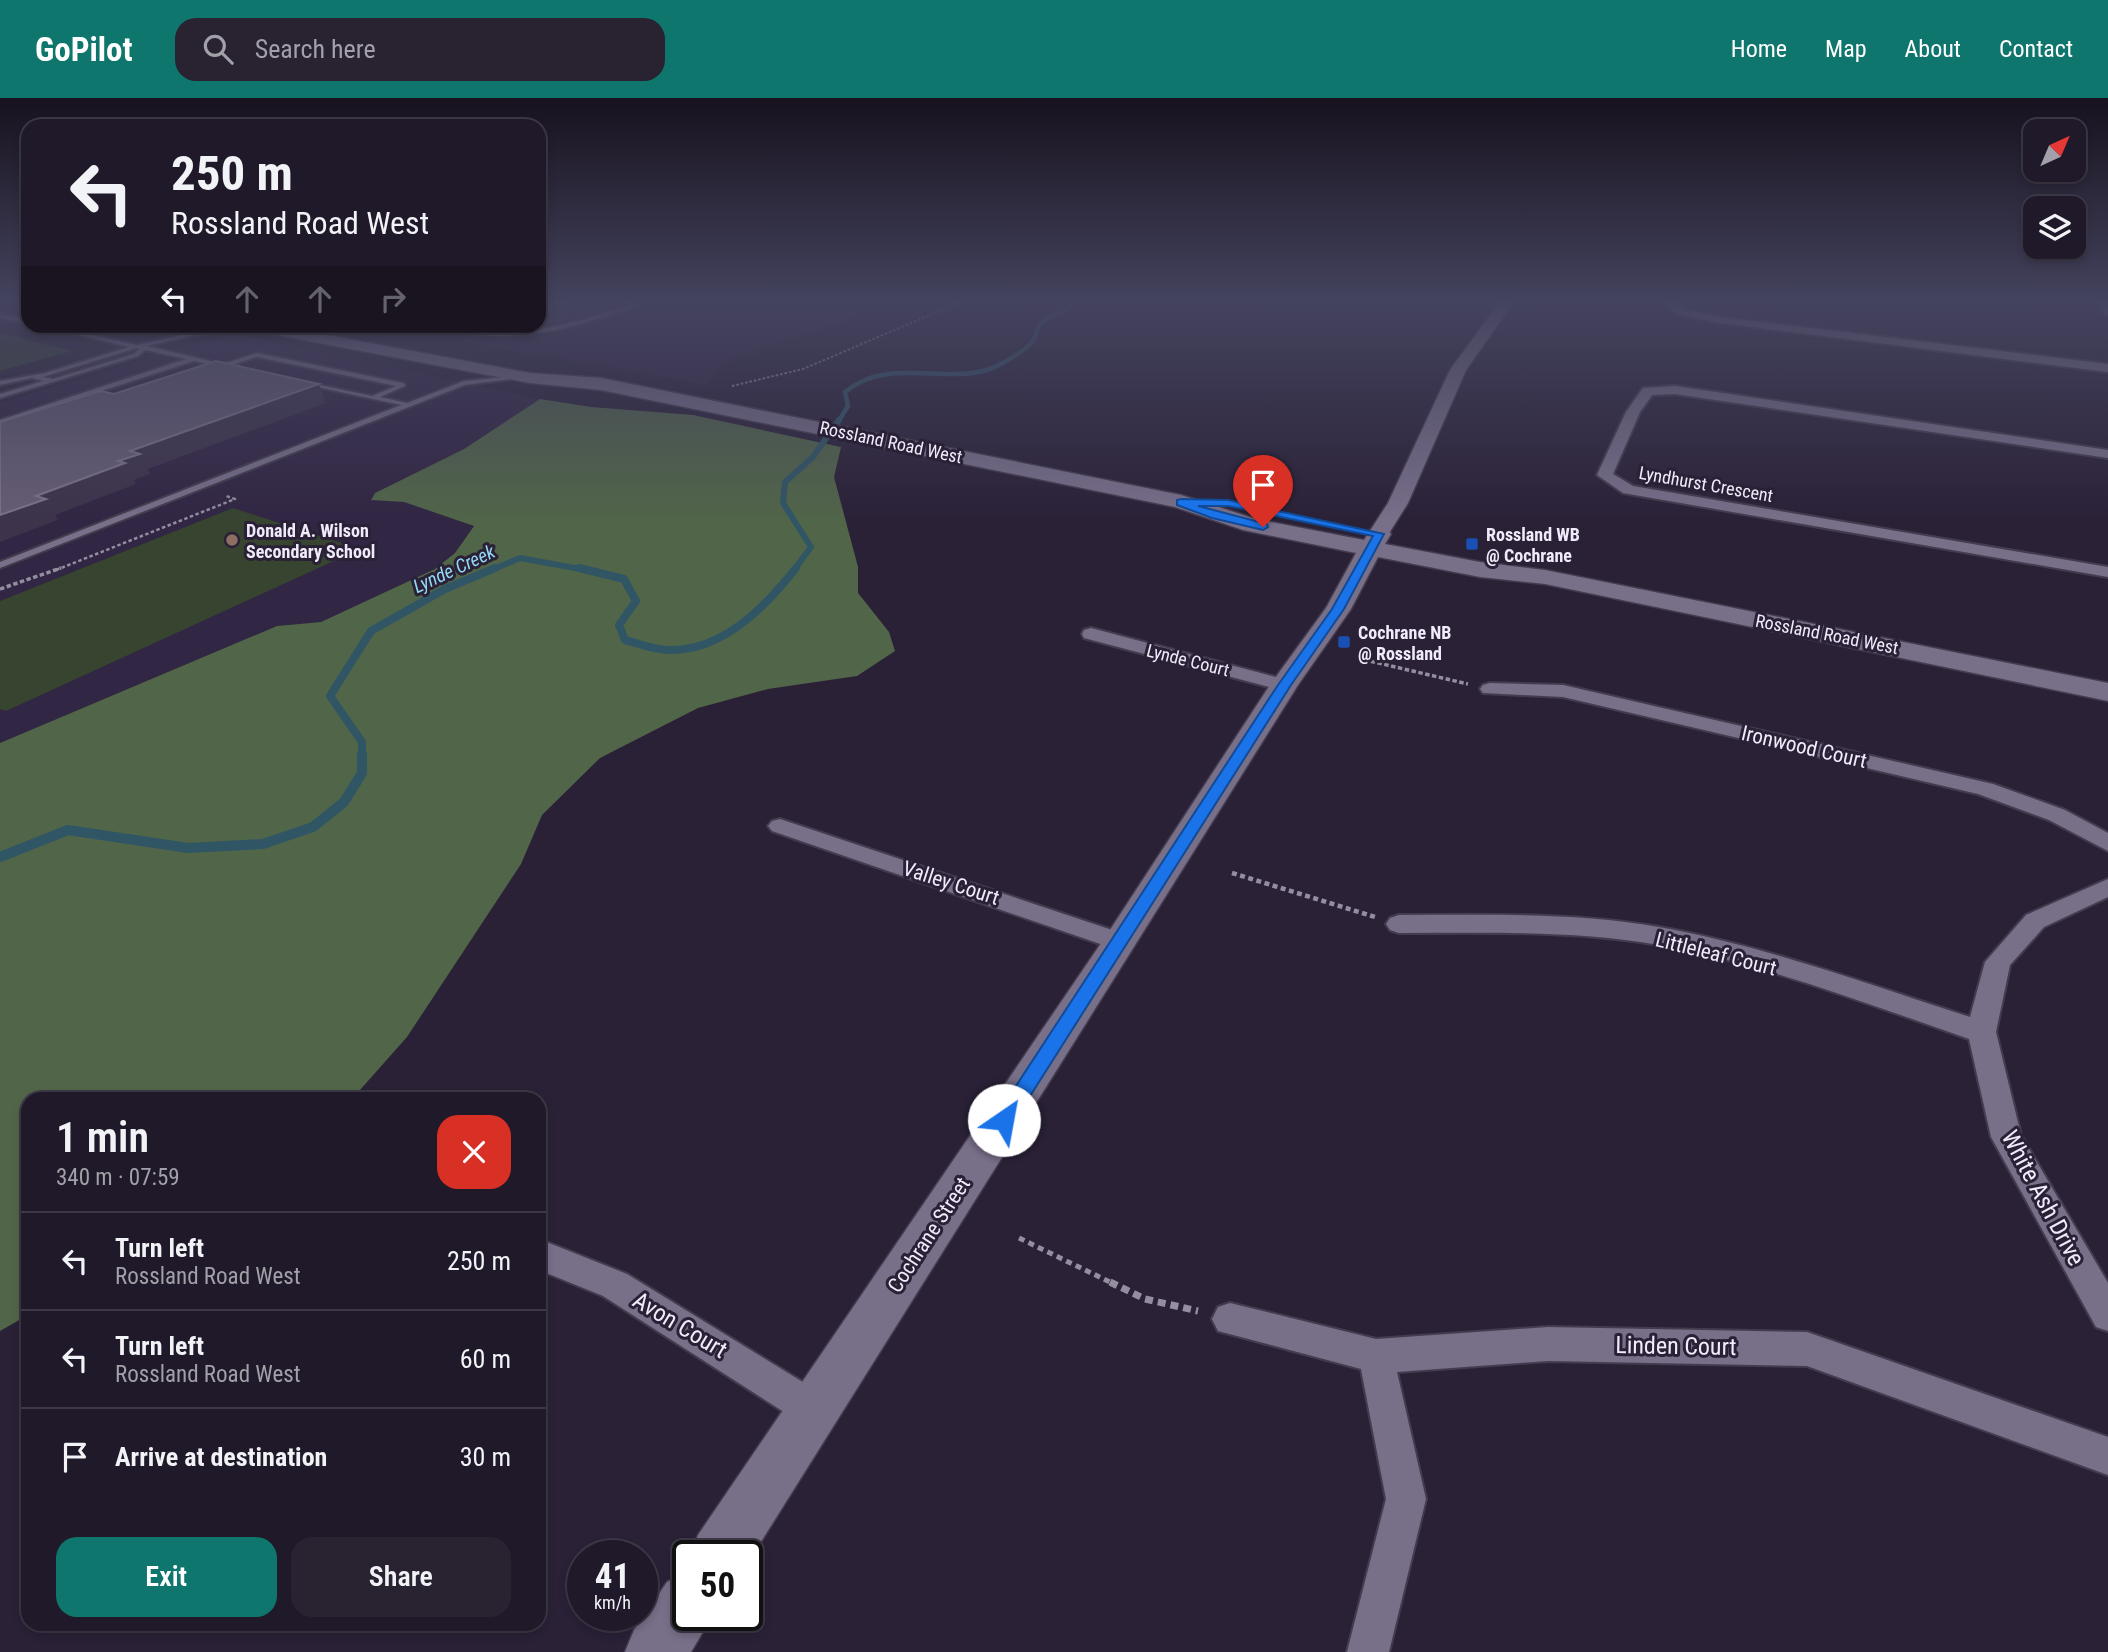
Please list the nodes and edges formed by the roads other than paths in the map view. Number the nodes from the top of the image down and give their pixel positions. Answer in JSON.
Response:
{"nodes":[{"id":1,"x":37,"y":376,"type":"edge"},
{"id":2,"x":41,"y":376,"type":"edge"},
{"id":3,"x":68,"y":376,"type":"edge"},
{"id":4,"x":136,"y":376,"type":"edge"},
{"id":5,"x":146,"y":376,"type":"edge"},
{"id":6,"x":357,"y":376,"type":"edge"},
{"id":7,"x":467,"y":376,"type":"edge"},
{"id":8,"x":517,"y":376,"type":"edge"},
{"id":9,"x":574,"y":376,"type":"edge"},
{"id":10,"x":1456,"y":376,"type":"edge"},
{"id":11,"x":142,"y":377,"type":"junction"},
{"id":12,"x":530,"y":378,"type":"junction"},
{"id":13,"x":53,"y":380,"type":"junction"},
{"id":14,"x":299,"y":382,"type":"edge"},
{"id":15,"x":0,"y":383,"type":"edge"},
{"id":16,"x":464,"y":383,"type":"junction"},
{"id":17,"x":601,"y":384,"type":"junction"},
{"id":18,"x":0,"y":396,"type":"edge"},
{"id":19,"x":372,"y":398,"type":"junction"},
{"id":20,"x":408,"y":405,"type":"junction"},
{"id":21,"x":0,"y":422,"type":"edge"},
{"id":22,"x":2108,"y":454,"type":"edge"},
{"id":23,"x":1376,"y":542,"type":"junction"},
{"id":24,"x":0,"y":565,"type":"edge"},
{"id":25,"x":2108,"y":572,"type":"edge"},
{"id":26,"x":1091,"y":634,"type":"dead end"},
{"id":27,"x":1284,"y":685,"type":"junction"},
{"id":28,"x":1490,"y":689,"type":"road end"},
{"id":29,"x":2108,"y":692,"type":"edge"},
{"id":30,"x":780,"y":826,"type":"dead end"},
{"id":31,"x":2108,"y":843,"type":"edge"},
{"id":32,"x":2108,"y":887,"type":"edge"},
{"id":33,"x":1399,"y":924,"type":"road end"},
{"id":34,"x":1121,"y":942,"type":"junction"},
{"id":35,"x":1982,"y":1032,"type":"junction"},
{"id":36,"x":546,"y":1257,"type":"edge"},
{"id":37,"x":2108,"y":1315,"type":"edge"},
{"id":38,"x":1230,"y":1319,"type":"road end"},
{"id":39,"x":1376,"y":1356,"type":"junction"},
{"id":40,"x":814,"y":1410,"type":"junction"},
{"id":41,"x":2108,"y":1456,"type":"edge"},
{"id":42,"x":729,"y":1540,"type":"edge"},
{"id":43,"x":672,"y":1628,"type":"edge"},
{"id":44,"x":656,"y":1652,"type":"edge"},
{"id":45,"x":1368,"y":1652,"type":"edge"}],
"edges":[{"from":1,"to":15,"type":"lane"},
{"from":2,"to":13,"type":"lane"},
{"from":3,"to":13,"type":"lane"},
{"from":4,"to":11,"type":"lane"},
{"from":5,"to":11,"type":"lane"},
{"from":6,"to":19,"type":"lane"},
{"from":7,"to":16,"type":"lane"},
{"from":8,"to":12,"type":"main road","name":"Rossland Road West"},
{"from":9,"to":17,"type":"main road","name":"Rossland Road West"},
{"from":10,"to":23,"type":"street","name":"Cochrane Street"},
{"from":11,"to":21,"type":"lane"},
{"from":12,"to":16,"type":"lane"},
{"from":12,"to":17,"type":"main road","name":"Rossland Road West"},
{"from":13,"to":18,"type":"lane"},
{"from":14,"to":19,"type":"lane"},
{"from":16,"to":20,"type":"lane"},
{"from":17,"to":23,"type":"main road","name":"Rossland Road West"},
{"from":19,"to":20,"type":"lane"},
{"from":20,"to":24,"type":"lane"},
{"from":22,"to":25,"type":"street","name":"Lyndhurst Crescent"},
{"from":23,"to":27,"type":"main road","name":"Cochrane Street"},
{"from":23,"to":29,"type":"main road","name":"Rossland Road West"},
{"from":26,"to":27,"type":"street","name":"Lynde Court"},
{"from":27,"to":34,"type":"main road","name":"Cochrane Street"},
{"from":28,"to":31,"type":"street","name":"Ironwood Court"},
{"from":30,"to":34,"type":"street","name":"Valley Court"},
{"from":32,"to":35,"type":"street","name":"White Ash Drive"},
{"from":33,"to":35,"type":"street","name":"Littleleaf Court"},
{"from":34,"to":40,"type":"main road","name":"Cochrane Street"},
{"from":35,"to":37,"type":"street","name":"White Ash Drive"},
{"from":36,"to":40,"type":"street","name":"Avon Court"},
{"from":38,"to":39,"type":"street","name":"Linden Court"},
{"from":39,"to":41,"type":"street","name":"Linden Court"},
{"from":39,"to":45,"type":"street"},
{"from":40,"to":42,"type":"main road","name":"Cochrane Street"},
{"from":43,"to":44,"type":"main road"}]}
